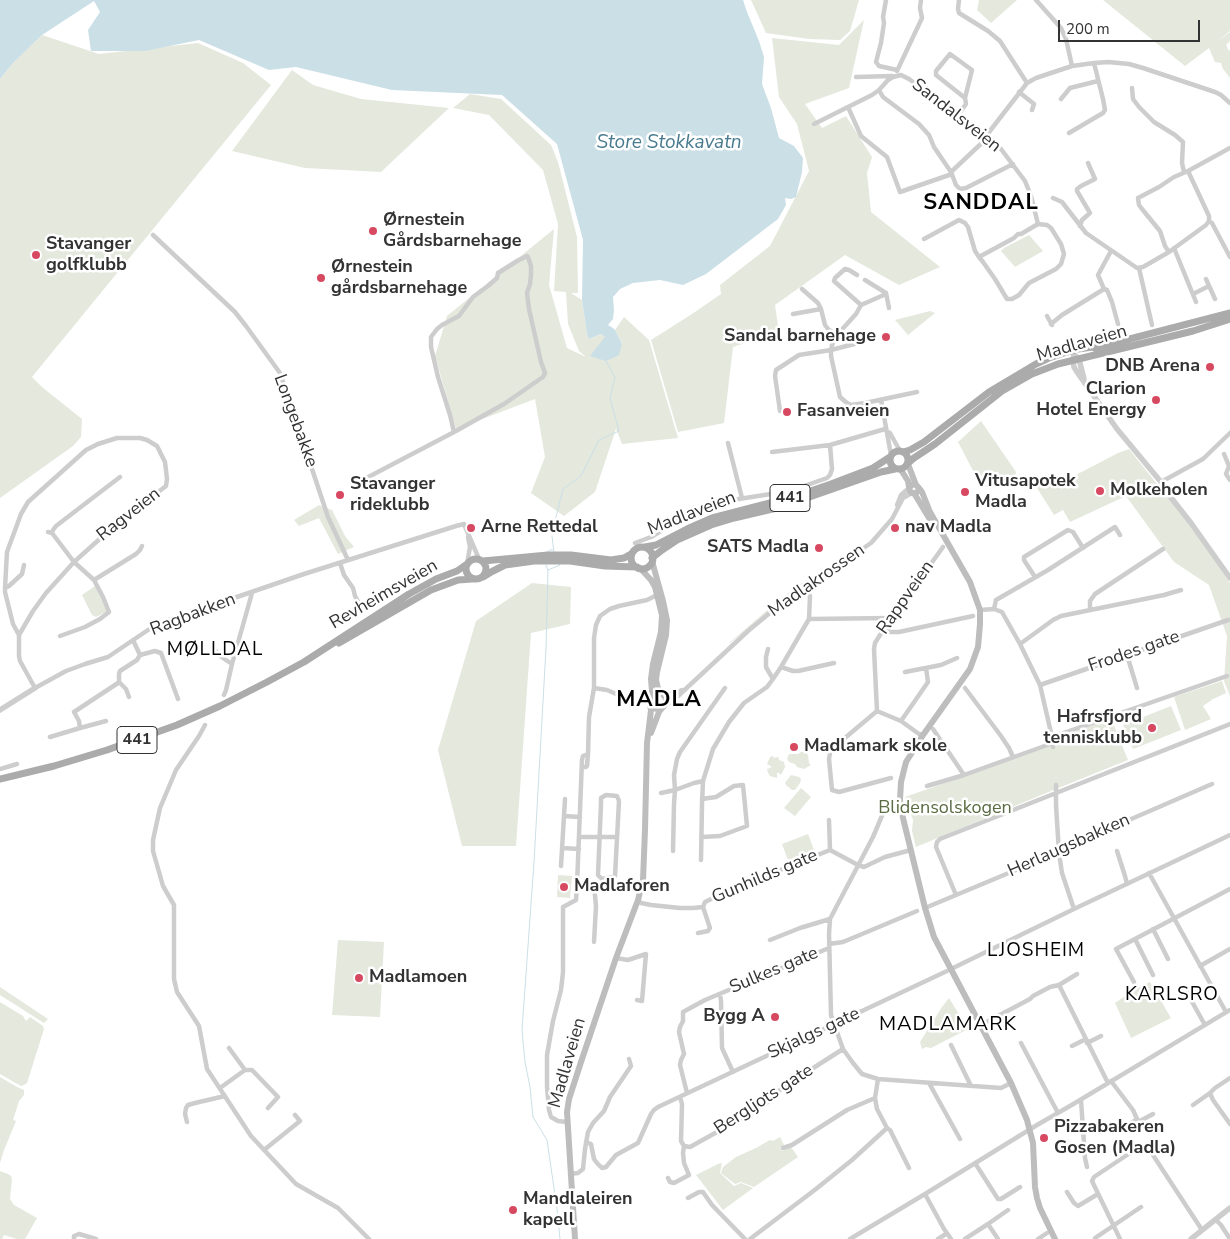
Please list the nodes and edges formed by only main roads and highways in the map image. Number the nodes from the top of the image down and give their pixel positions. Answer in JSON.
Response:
{"nodes":[{"id":1,"x":1230,"y":313,"type":"edge"},
{"id":2,"x":1230,"y":319,"type":"edge"},
{"id":3,"x":1100,"y":346,"type":"junction"},
{"id":4,"x":1075,"y":358,"type":"junction"},
{"id":5,"x":1028,"y":369,"type":"junction"},
{"id":6,"x":902,"y":451,"type":"junction"},
{"id":7,"x":890,"y":456,"type":"junction"},
{"id":8,"x":908,"y":463,"type":"junction"},
{"id":9,"x":898,"y":469,"type":"junction"},
{"id":10,"x":913,"y":489,"type":"junction"},
{"id":11,"x":644,"y":547,"type":"junction"},
{"id":12,"x":631,"y":554,"type":"junction"},
{"id":13,"x":524,"y":559,"type":"junction"},
{"id":14,"x":481,"y":560,"type":"junction"},
{"id":15,"x":652,"y":560,"type":"junction"},
{"id":16,"x":596,"y":561,"type":"junction"},
{"id":17,"x":468,"y":564,"type":"junction"},
{"id":18,"x":638,"y":568,"type":"junction"},
{"id":19,"x":483,"y":577,"type":"junction"},
{"id":20,"x":472,"y":579,"type":"junction"},
{"id":21,"x":317,"y":654,"type":"junction"},
{"id":22,"x":661,"y":694,"type":"junction"},
{"id":23,"x":650,"y":701,"type":"junction"},
{"id":24,"x":664,"y":707,"type":"junction"},
{"id":25,"x":646,"y":743,"type":"junction"},
{"id":26,"x":0,"y":779,"type":"edge"},
{"id":27,"x":575,"y":1239,"type":"edge"},
{"id":28,"x":1056,"y":1239,"type":"edge"}],
"edges":[{"from":1,"to":3,"type":"main road","name":"Madlaveien","number":"441"},
{"from":2,"to":4,"type":"main road","name":"Madlaveien","number":"441"},
{"from":3,"to":4,"type":"main road","name":"Madlaveien","number":"441"},
{"from":3,"to":5,"type":"main road","name":"Madlaveien","number":"441"},
{"from":4,"to":5,"type":"main road","name":"Madlaveien","number":"441"},
{"from":4,"to":8,"type":"main road","name":"Madlaveien","number":"441"},
{"from":5,"to":6,"type":"main road","name":"Madlaveien","number":"441"},
{"from":6,"to":7,"type":"main road","number":"441"},
{"from":6,"to":8,"type":"main road"},
{"from":7,"to":9,"type":"main road"},
{"from":7,"to":11,"type":"main road","name":"Madlaveien","number":"441"},
{"from":8,"to":9,"type":"main road","number":"441"},
{"from":8,"to":10,"type":"main road"},
{"from":9,"to":10,"type":"main road"},
{"from":9,"to":15,"type":"main road","name":"Madlaveien","number":"441"},
{"from":10,"to":28,"type":"main road"},
{"from":11,"to":12,"type":"main road","number":"441"},
{"from":11,"to":15,"type":"main road"},
{"from":12,"to":16,"type":"main road","number":"441"},
{"from":12,"to":18,"type":"main road"},
{"from":13,"to":14,"type":"main road","number":"441"},
{"from":13,"to":16,"type":"main road","number":"441"},
{"from":13,"to":19,"type":"main road","number":"441"},
{"from":14,"to":17,"type":"main road","number":"441"},
{"from":14,"to":19,"type":"main road"},
{"from":15,"to":18,"type":"main road","number":"441"},
{"from":15,"to":22,"type":"main road","name":"Madlaveien"},
{"from":16,"to":18,"type":"main road","number":"441"},
{"from":17,"to":20,"type":"main road"},
{"from":17,"to":21,"type":"main road","name":"Revheimsveien","number":"441"},
{"from":18,"to":23,"type":"main road","name":"Madlaveien"},
{"from":19,"to":20,"type":"main road","number":"441"},
{"from":20,"to":21,"type":"main road","name":"Revheimsveien","number":"441"},
{"from":21,"to":26,"type":"main road","name":"Revheimsveien","number":"441"},
{"from":22,"to":23,"type":"main road"},
{"from":22,"to":24,"type":"main road"},
{"from":23,"to":24,"type":"main road"},
{"from":23,"to":25,"type":"main road","name":"Madlaveien"},
{"from":24,"to":25,"type":"main road","name":"Madlaveien"},
{"from":25,"to":27,"type":"main road","name":"Madlaveien"}]}
